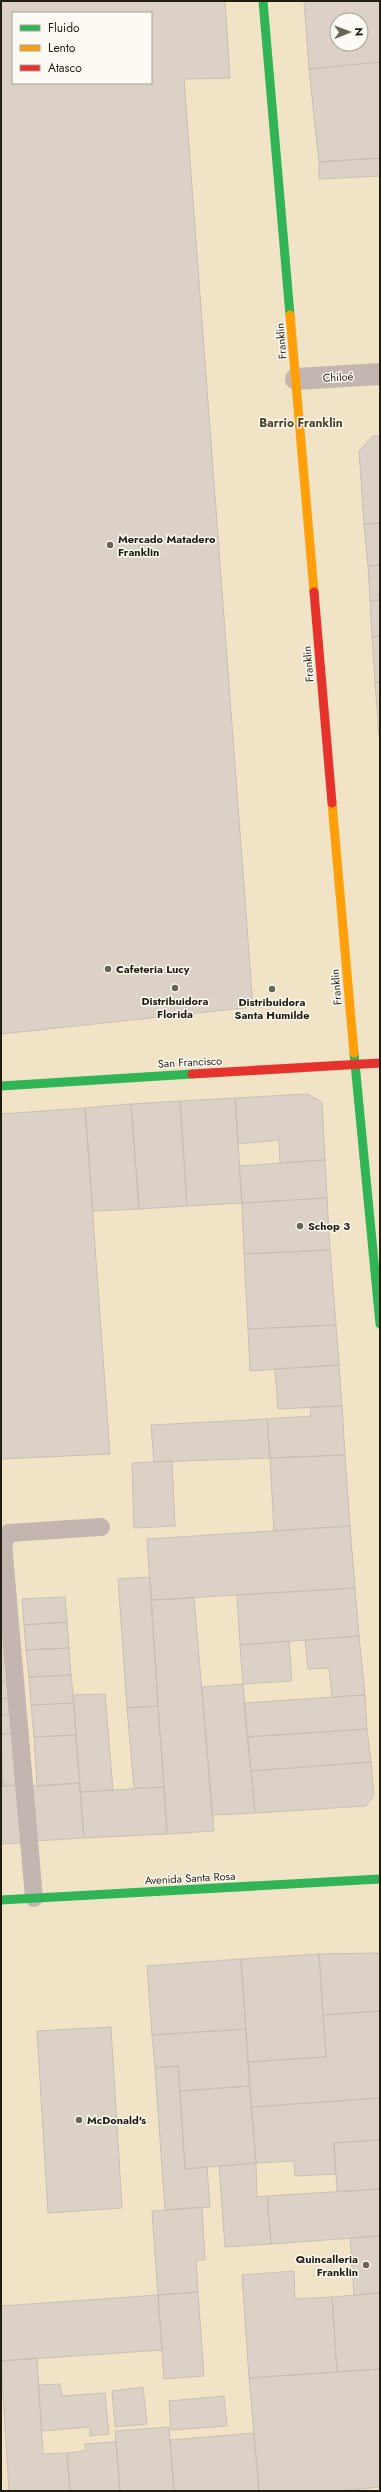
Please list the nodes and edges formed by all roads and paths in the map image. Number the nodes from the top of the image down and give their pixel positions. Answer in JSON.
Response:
{"nodes":[{"id":1,"x":263,"y":1,"type":"edge"},
{"id":2,"x":380,"y":374,"type":"edge"},
{"id":3,"x":296,"y":379,"type":"junction"},
{"id":4,"x":380,"y":1063,"type":"edge"},
{"id":5,"x":355,"y":1064,"type":"junction"},
{"id":6,"x":1,"y":1086,"type":"edge"},
{"id":7,"x":380,"y":1324,"type":"edge"},
{"id":8,"x":101,"y":1527,"type":"dead end"},
{"id":9,"x":380,"y":1879,"type":"edge"},
{"id":10,"x":34,"y":1898,"type":"junction"},
{"id":11,"x":1,"y":1900,"type":"edge"}],
"edges":[{"from":1,"to":3,"type":"main road","name":"Franklin"},
{"from":2,"to":3,"type":"street","name":"Chiloé"},
{"from":3,"to":5,"type":"main road","name":"Franklin"},
{"from":4,"to":5,"type":"main road","name":"San Francisco"},
{"from":5,"to":6,"type":"main road","name":"San Francisco"},
{"from":5,"to":7,"type":"main road","name":"Franklin"},
{"from":8,"to":10,"type":"lane"},
{"from":9,"to":10,"type":"main road","name":"Avenida Santa Rosa"},
{"from":10,"to":11,"type":"main road","name":"Avenida Santa Rosa"}]}
